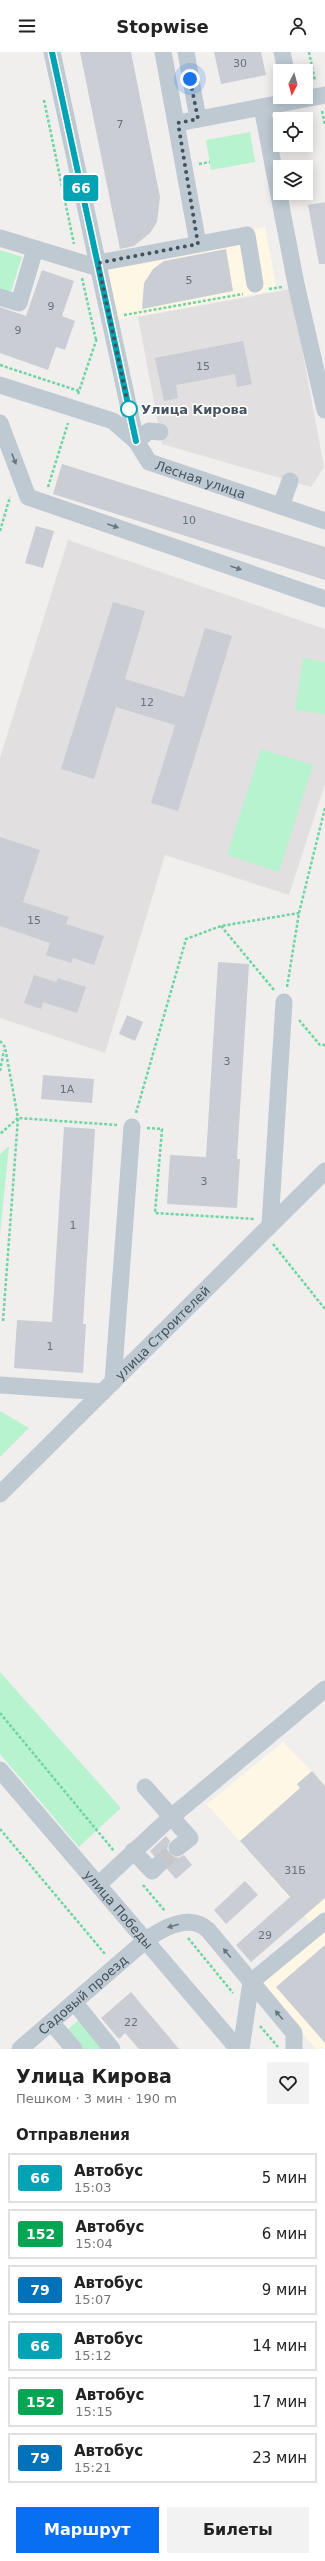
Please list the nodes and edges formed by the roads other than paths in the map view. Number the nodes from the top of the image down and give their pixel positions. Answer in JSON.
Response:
{"nodes":[{"id":1,"x":52,"y":52,"type":"edge"},
{"id":2,"x":163,"y":52,"type":"edge"},
{"id":3,"x":186,"y":52,"type":"edge"},
{"id":4,"x":282,"y":52,"type":"edge"},
{"id":5,"x":285,"y":64,"type":"edge"},
{"id":6,"x":325,"y":95,"type":"edge"},
{"id":7,"x":313,"y":96,"type":"edge"},
{"id":8,"x":273,"y":104,"type":"edge"},
{"id":9,"x":262,"y":107,"type":"junction"},
{"id":10,"x":198,"y":119,"type":"junction"},
{"id":11,"x":178,"y":123,"type":"junction"},
{"id":12,"x":0,"y":238,"type":"edge"},
{"id":13,"x":198,"y":244,"type":"junction"},
{"id":14,"x":35,"y":249,"type":"junction"},
{"id":15,"x":98,"y":265,"type":"junction"},
{"id":16,"x":257,"y":289,"type":"road end"},
{"id":17,"x":0,"y":297,"type":"edge"},
{"id":18,"x":0,"y":385,"type":"edge"},
{"id":19,"x":325,"y":410,"type":"edge"},
{"id":20,"x":0,"y":422,"type":"edge"},
{"id":21,"x":160,"y":432,"type":"dead end"},
{"id":22,"x":136,"y":441,"type":"junction"},
{"id":23,"x":290,"y":481,"type":"dead end"},
{"id":24,"x":281,"y":506,"type":"junction"},
{"id":25,"x":325,"y":520,"type":"edge"},
{"id":26,"x":325,"y":599,"type":"edge"},
{"id":27,"x":284,"y":1002,"type":"road end"},
{"id":28,"x":132,"y":1126,"type":"road end"},
{"id":29,"x":325,"y":1171,"type":"edge"},
{"id":30,"x":267,"y":1228,"type":"junction"},
{"id":31,"x":0,"y":1385,"type":"edge"},
{"id":32,"x":108,"y":1387,"type":"junction"},
{"id":33,"x":0,"y":1494,"type":"edge"},
{"id":34,"x":325,"y":1689,"type":"edge"},
{"id":35,"x":0,"y":1770,"type":"edge"},
{"id":36,"x":145,"y":1787,"type":"dead end"},
{"id":37,"x":170,"y":1818,"type":"junction"},
{"id":38,"x":178,"y":1848,"type":"tunnel mouth"},
{"id":39,"x":133,"y":1851,"type":"junction"},
{"id":40,"x":158,"y":1865,"type":"dead end"},
{"id":41,"x":99,"y":1884,"type":"junction"},
{"id":42,"x":325,"y":1921,"type":"edge"},
{"id":43,"x":146,"y":1940,"type":"junction"},
{"id":44,"x":251,"y":1982,"type":"junction"},
{"id":45,"x":74,"y":2002,"type":"junction"},
{"id":46,"x":51,"y":2022,"type":"junction"},
{"id":47,"x":20,"y":2049,"type":"edge"},
{"id":48,"x":74,"y":2049,"type":"edge"},
{"id":49,"x":112,"y":2049,"type":"edge"},
{"id":50,"x":240,"y":2049,"type":"edge"},
{"id":51,"x":294,"y":2049,"type":"edge"}],
"edges":[{"from":1,"to":15,"type":"street"},
{"from":2,"to":11,"type":"street"},
{"from":3,"to":10,"type":"street"},
{"from":4,"to":5,"type":"street"},
{"from":6,"to":7,"type":"street"},
{"from":8,"to":9,"type":"street"},
{"from":9,"to":10,"type":"street"},
{"from":9,"to":19,"type":"street"},
{"from":10,"to":11,"type":"street"},
{"from":11,"to":13,"type":"street"},
{"from":12,"to":14,"type":"street"},
{"from":13,"to":15,"type":"street"},
{"from":13,"to":16,"type":"street"},
{"from":14,"to":15,"type":"street"},
{"from":14,"to":17,"type":"street"},
{"from":15,"to":22,"type":"street"},
{"from":18,"to":22,"type":"street","name":"Лесная улица"},
{"from":20,"to":26,"type":"street","one_way":true},
{"from":21,"to":22,"type":"street"},
{"from":22,"to":24,"type":"street","name":"Лесная улица"},
{"from":23,"to":24,"type":"street"},
{"from":24,"to":25,"type":"street","name":"Лесная улица"},
{"from":27,"to":30,"type":"street"},
{"from":28,"to":32,"type":"street"},
{"from":29,"to":30,"type":"street","name":"улица Строителей"},
{"from":30,"to":32,"type":"street","name":"улица Строителей"},
{"from":31,"to":32,"type":"street"},
{"from":32,"to":33,"type":"street","name":"улица Строителей"},
{"from":34,"to":37,"type":"street"},
{"from":35,"to":41,"type":"street","name":"улица Победы"},
{"from":36,"to":37,"type":"street"},
{"from":37,"to":38,"type":"street"},
{"from":37,"to":39,"type":"street"},
{"from":39,"to":40,"type":"street"},
{"from":39,"to":41,"type":"street"},
{"from":41,"to":43,"type":"street","name":"улица Победы"},
{"from":42,"to":44,"type":"street"},
{"from":44,"to":43,"type":"street","name":"Садовый проезд","one_way":true},
{"from":43,"to":45,"type":"street","name":"Садовый проезд"},
{"from":43,"to":50,"type":"street","name":"улица Победы"},
{"from":44,"to":50,"type":"street"},
{"from":51,"to":44,"type":"street","name":"Садовый проезд","one_way":true},
{"from":45,"to":46,"type":"street","name":"Садовый проезд"},
{"from":45,"to":49,"type":"street"},
{"from":46,"to":47,"type":"street","name":"Садовый проезд"},
{"from":46,"to":48,"type":"street"}]}
